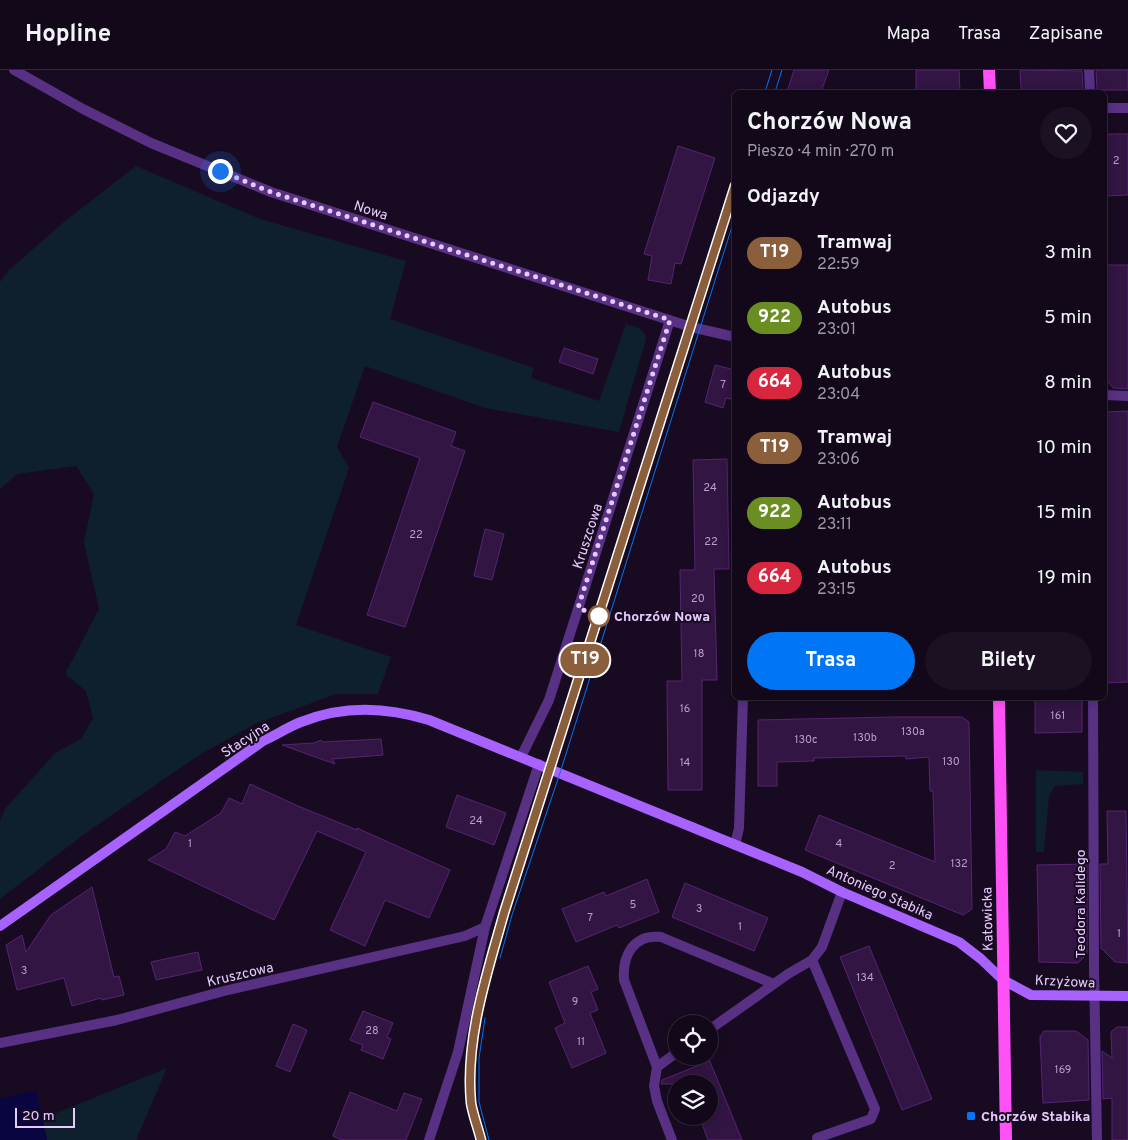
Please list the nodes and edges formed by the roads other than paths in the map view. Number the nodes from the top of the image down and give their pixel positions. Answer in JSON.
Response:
{"nodes":[{"id":1,"x":14,"y":70,"type":"edge"},
{"id":2,"x":989,"y":70,"type":"edge"},
{"id":3,"x":1089,"y":70,"type":"edge"},
{"id":4,"x":990,"y":90,"type":"edge"},
{"id":5,"x":1090,"y":90,"type":"edge"},
{"id":6,"x":1107,"y":108,"type":"edge"},
{"id":7,"x":1128,"y":108,"type":"edge"},
{"id":8,"x":670,"y":320,"type":"junction"},
{"id":9,"x":732,"y":336,"type":"edge"},
{"id":10,"x":1107,"y":395,"type":"edge"},
{"id":11,"x":1128,"y":396,"type":"edge"},
{"id":12,"x":743,"y":700,"type":"edge"},
{"id":13,"x":999,"y":700,"type":"edge"},
{"id":14,"x":1093,"y":700,"type":"edge"},
{"id":15,"x":521,"y":757,"type":"junction"},
{"id":16,"x":539,"y":764,"type":"junction"},
{"id":17,"x":735,"y":845,"type":"junction"},
{"id":18,"x":842,"y":892,"type":"junction"},
{"id":19,"x":0,"y":926,"type":"edge"},
{"id":20,"x":485,"y":927,"type":"junction"},
{"id":21,"x":812,"y":960,"type":"junction"},
{"id":22,"x":1003,"y":980,"type":"junction"},
{"id":23,"x":774,"y":984,"type":"junction"},
{"id":24,"x":1094,"y":996,"type":"junction"},
{"id":25,"x":1128,"y":996,"type":"edge"},
{"id":26,"x":718,"y":1024,"type":"edge"},
{"id":27,"x":0,"y":1043,"type":"edge"},
{"id":28,"x":668,"y":1059,"type":"edge"},
{"id":29,"x":657,"y":1067,"type":"junction"},
{"id":30,"x":817,"y":1138,"type":"dead end"},
{"id":31,"x":429,"y":1140,"type":"edge"},
{"id":32,"x":672,"y":1140,"type":"edge"},
{"id":33,"x":1006,"y":1140,"type":"edge"},
{"id":34,"x":1097,"y":1140,"type":"edge"}],
"edges":[{"from":1,"to":8,"type":"street","name":"Nowa"},
{"from":2,"to":4,"type":"main road"},
{"from":3,"to":5,"type":"street"},
{"from":6,"to":7,"type":"street"},
{"from":8,"to":9,"type":"street","name":"Nowa"},
{"from":8,"to":15,"type":"street","name":"Kruszcowa"},
{"from":10,"to":11,"type":"street"},
{"from":12,"to":17,"type":"street"},
{"from":13,"to":22,"type":"main road","name":"Katowicka"},
{"from":14,"to":24,"type":"street","name":"Teodora Kalidego"},
{"from":15,"to":16,"type":"street","name":"Stacyjna"},
{"from":15,"to":19,"type":"street","name":"Stacyjna"},
{"from":16,"to":17,"type":"street","name":"Antoniego Stabika"},
{"from":16,"to":20,"type":"street"},
{"from":17,"to":18,"type":"street","name":"Antoniego Stabika"},
{"from":18,"to":21,"type":"street"},
{"from":18,"to":22,"type":"street","name":"Antoniego Stabika"},
{"from":20,"to":27,"type":"street","name":"Kruszcowa"},
{"from":20,"to":31,"type":"street"},
{"from":21,"to":23,"type":"street"},
{"from":21,"to":30,"type":"street"},
{"from":22,"to":24,"type":"street","name":"Krzyżowa"},
{"from":22,"to":33,"type":"main road","name":"Katowicka"},
{"from":23,"to":26,"type":"street"},
{"from":23,"to":29,"type":"street"},
{"from":24,"to":25,"type":"street","name":"Krzyżowa"},
{"from":24,"to":34,"type":"street","name":"Teodora Kalidego"},
{"from":28,"to":29,"type":"street"},
{"from":29,"to":32,"type":"street"}]}
